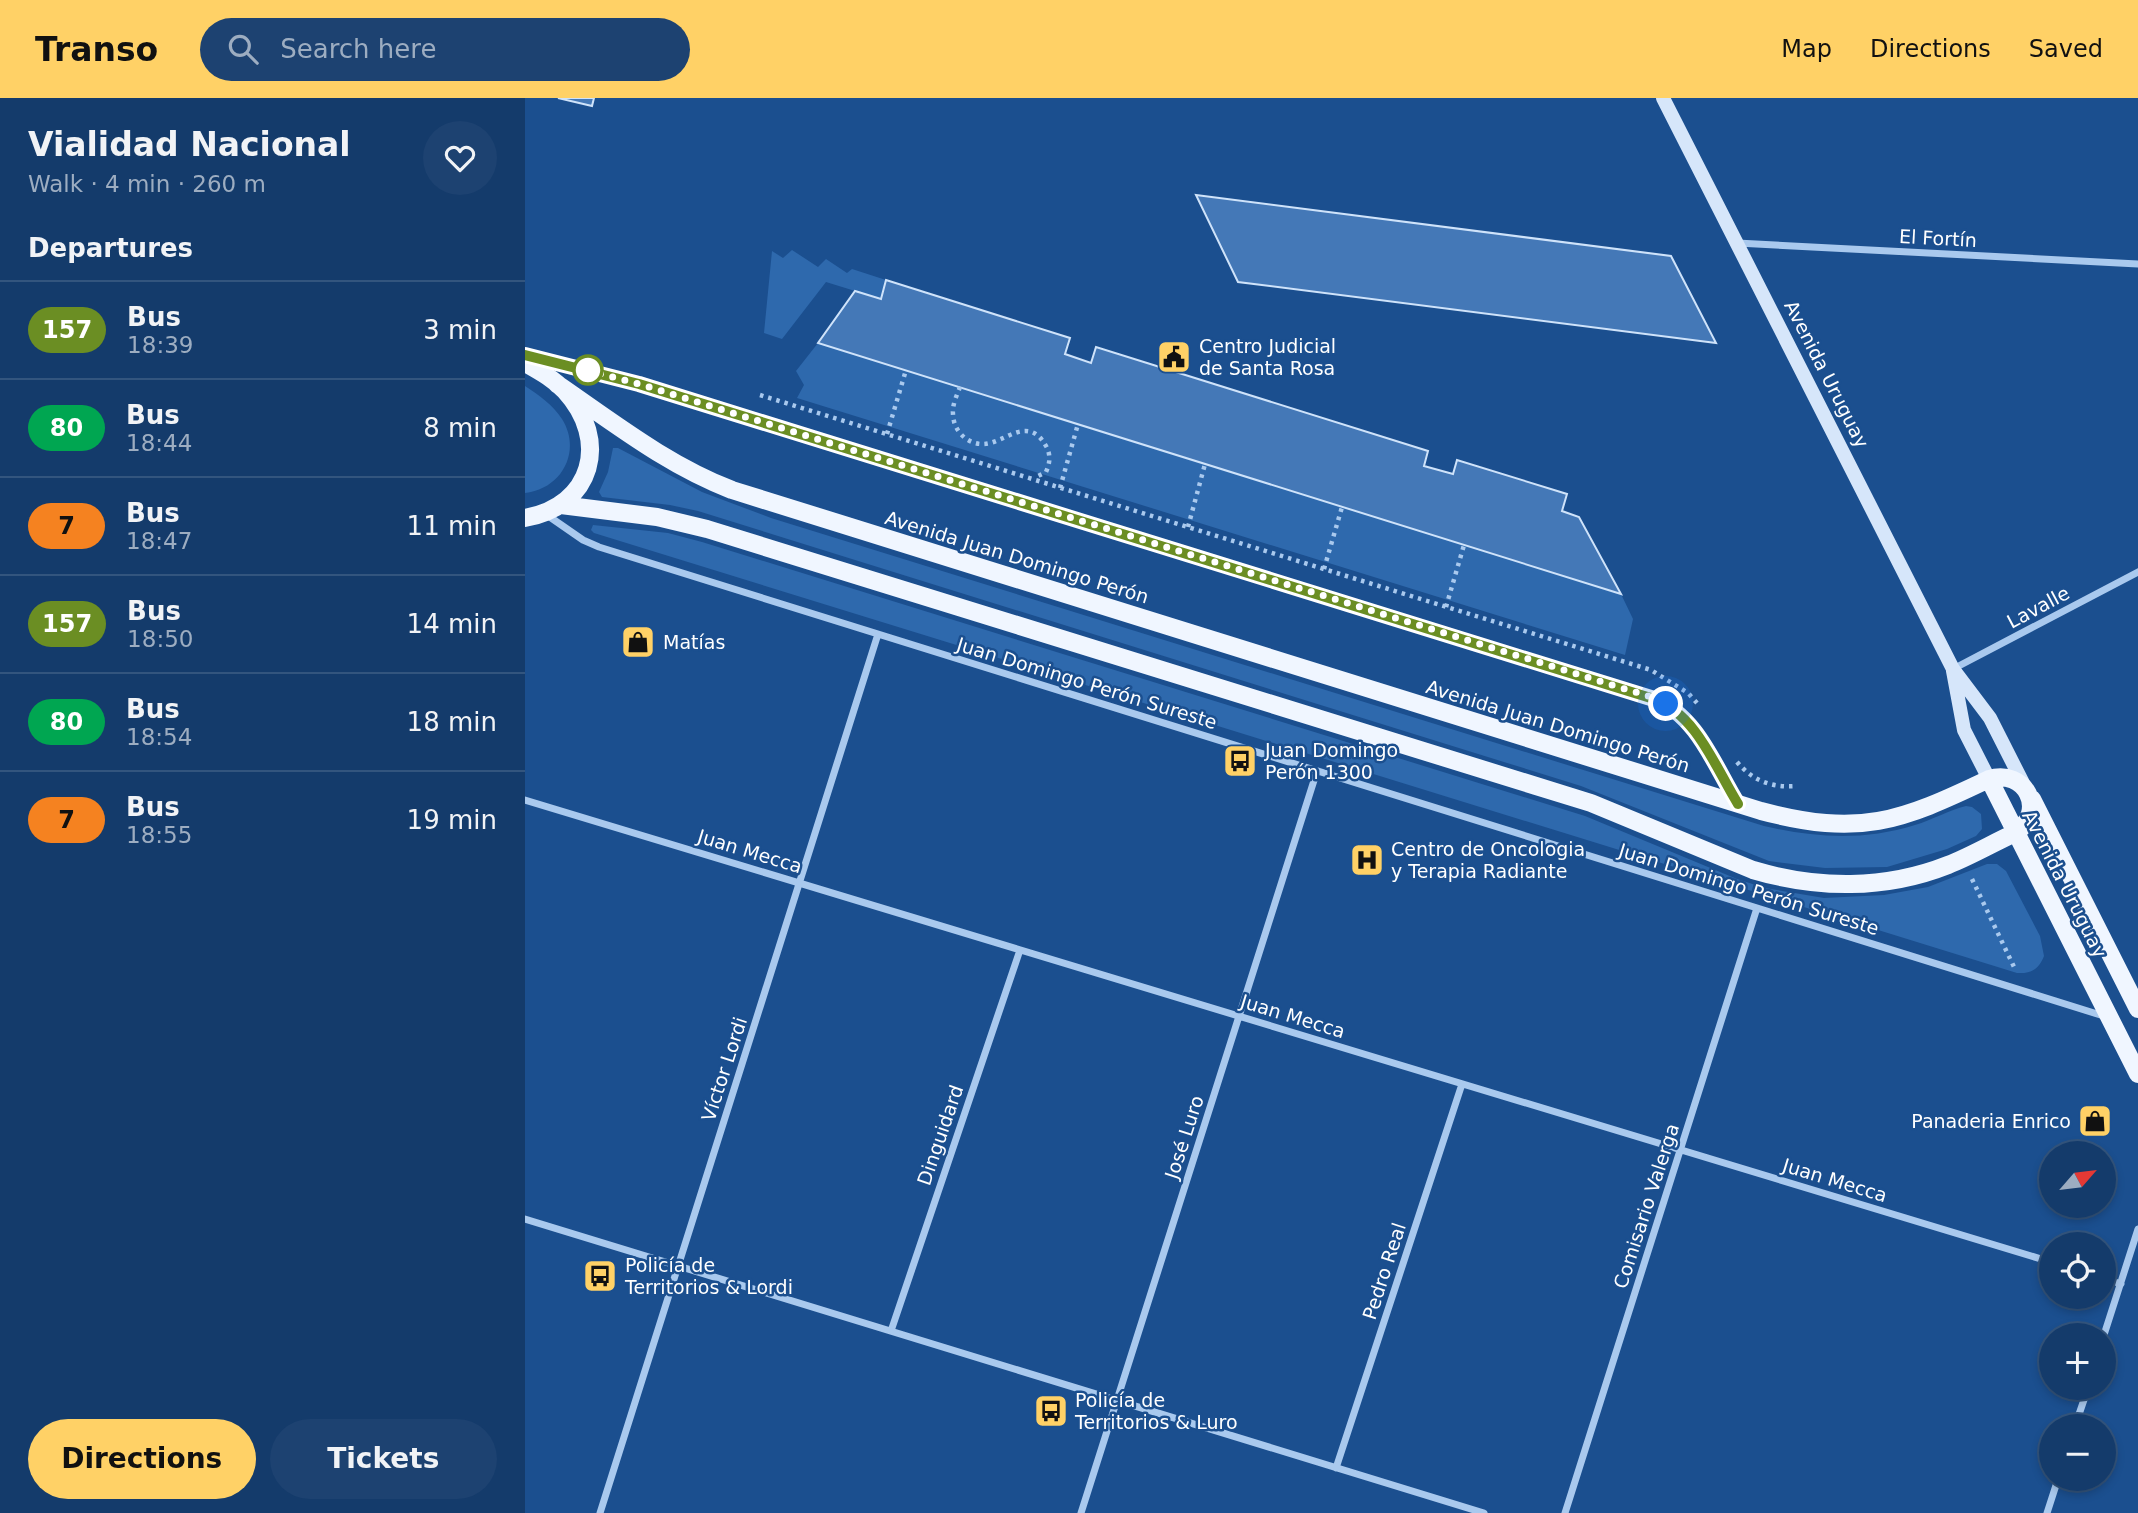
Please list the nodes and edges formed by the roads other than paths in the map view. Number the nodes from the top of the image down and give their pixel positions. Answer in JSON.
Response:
{"nodes":[{"id":1,"x":1663,"y":98,"type":"edge"},
{"id":2,"x":1736,"y":243,"type":"junction"},
{"id":3,"x":2138,"y":264,"type":"edge"},
{"id":4,"x":525,"y":355,"type":"edge"},
{"id":5,"x":525,"y":363,"type":"edge"},
{"id":6,"x":557,"y":384,"type":"junction"},
{"id":7,"x":561,"y":505,"type":"junction"},
{"id":8,"x":530,"y":517,"type":"edge"},
{"id":9,"x":2138,"y":572,"type":"edge"},
{"id":10,"x":879,"y":634,"type":"junction"},
{"id":11,"x":1953,"y":669,"type":"junction"},
{"id":12,"x":1317,"y":771,"type":"junction"},
{"id":13,"x":1989,"y":779,"type":"junction"},
{"id":14,"x":2028,"y":793,"type":"junction"},
{"id":15,"x":525,"y":800,"type":"edge"},
{"id":16,"x":1738,"y":804,"type":"junction"},
{"id":17,"x":2015,"y":833,"type":"junction"},
{"id":18,"x":799,"y":883,"type":"junction"},
{"id":19,"x":1757,"y":908,"type":"junction"},
{"id":20,"x":1020,"y":950,"type":"junction"},
{"id":21,"x":2138,"y":1009,"type":"edge"},
{"id":22,"x":1239,"y":1016,"type":"junction"},
{"id":23,"x":2109,"y":1017,"type":"junction"},
{"id":24,"x":2138,"y":1074,"type":"edge"},
{"id":25,"x":1462,"y":1084,"type":"junction"},
{"id":26,"x":1680,"y":1150,"type":"junction"},
{"id":27,"x":525,"y":1219,"type":"edge"},
{"id":28,"x":2138,"y":1229,"type":"edge"},
{"id":29,"x":2039,"y":1258,"type":"edge"},
{"id":30,"x":678,"y":1266,"type":"junction"},
{"id":31,"x":2116,"y":1282,"type":"edge"},
{"id":32,"x":2121,"y":1284,"type":"junction"},
{"id":33,"x":2108,"y":1323,"type":"edge"},
{"id":34,"x":891,"y":1331,"type":"junction"},
{"id":35,"x":1117,"y":1400,"type":"junction"},
{"id":36,"x":1336,"y":1468,"type":"junction"},
{"id":37,"x":2054,"y":1491,"type":"edge"},
{"id":38,"x":600,"y":1513,"type":"edge"},
{"id":39,"x":1081,"y":1513,"type":"edge"},
{"id":40,"x":1484,"y":1513,"type":"edge"},
{"id":41,"x":1565,"y":1513,"type":"edge"},
{"id":42,"x":2047,"y":1513,"type":"edge"}],
"edges":[{"from":1,"to":2,"type":"main road","name":"Avenida Uruguay"},
{"from":2,"to":3,"type":"street","name":"El Fortín"},
{"from":2,"to":11,"type":"main road","name":"Avenida Uruguay"},
{"from":4,"to":16,"type":"street"},
{"from":5,"to":6,"type":"main road","name":"Avenida Juan Domingo Perón"},
{"from":6,"to":7,"type":"main road"},
{"from":6,"to":16,"type":"main road","name":"Avenida Juan Domingo Perón"},
{"from":7,"to":8,"type":"main road"},
{"from":7,"to":17,"type":"main road"},
{"from":8,"to":10,"type":"street","name":"Juan Domingo Perón Sureste"},
{"from":9,"to":11,"type":"street","name":"Lavalle"},
{"from":10,"to":12,"type":"street","name":"Juan Domingo Perón Sureste"},
{"from":10,"to":18,"type":"street","name":"Víctor Lordi"},
{"from":11,"to":13,"type":"main road","name":"Avenida Uruguay"},
{"from":11,"to":14,"type":"main road","name":"Avenida Uruguay"},
{"from":12,"to":19,"type":"street","name":"Juan Domingo Perón Sureste"},
{"from":12,"to":22,"type":"street","name":"José Luro"},
{"from":13,"to":14,"type":"main road"},
{"from":13,"to":16,"type":"main road","name":"Avenida Juan Domingo Perón"},
{"from":13,"to":17,"type":"main road","name":"Avenida Uruguay"},
{"from":14,"to":17,"type":"main road"},
{"from":14,"to":21,"type":"main road","name":"Avenida Uruguay"},
{"from":15,"to":18,"type":"street","name":"Juan Mecca"},
{"from":17,"to":23,"type":"main road","name":"Avenida Uruguay"},
{"from":18,"to":20,"type":"street","name":"Juan Mecca"},
{"from":18,"to":30,"type":"street","name":"Víctor Lordi"},
{"from":19,"to":23,"type":"street","name":"Juan Domingo Perón Sureste"},
{"from":19,"to":26,"type":"street","name":"Comisario Valerga"},
{"from":20,"to":22,"type":"street","name":"Juan Mecca"},
{"from":20,"to":34,"type":"street","name":"Dinguidard"},
{"from":22,"to":25,"type":"street","name":"Juan Mecca"},
{"from":22,"to":35,"type":"street","name":"José Luro"},
{"from":23,"to":24,"type":"main road","name":"Avenida Uruguay"},
{"from":25,"to":26,"type":"street","name":"Juan Mecca"},
{"from":25,"to":36,"type":"street","name":"Pedro Real"},
{"from":26,"to":29,"type":"street","name":"Juan Mecca"},
{"from":26,"to":41,"type":"street","name":"Comisario Valerga"},
{"from":27,"to":30,"type":"street"},
{"from":28,"to":32,"type":"street"},
{"from":30,"to":34,"type":"street"},
{"from":30,"to":38,"type":"street","name":"Víctor Lordi"},
{"from":31,"to":32,"type":"street"},
{"from":32,"to":33,"type":"street"},
{"from":34,"to":35,"type":"street"},
{"from":35,"to":36,"type":"street"},
{"from":35,"to":39,"type":"street","name":"José Luro"},
{"from":36,"to":40,"type":"street"},
{"from":37,"to":42,"type":"street"}]}
